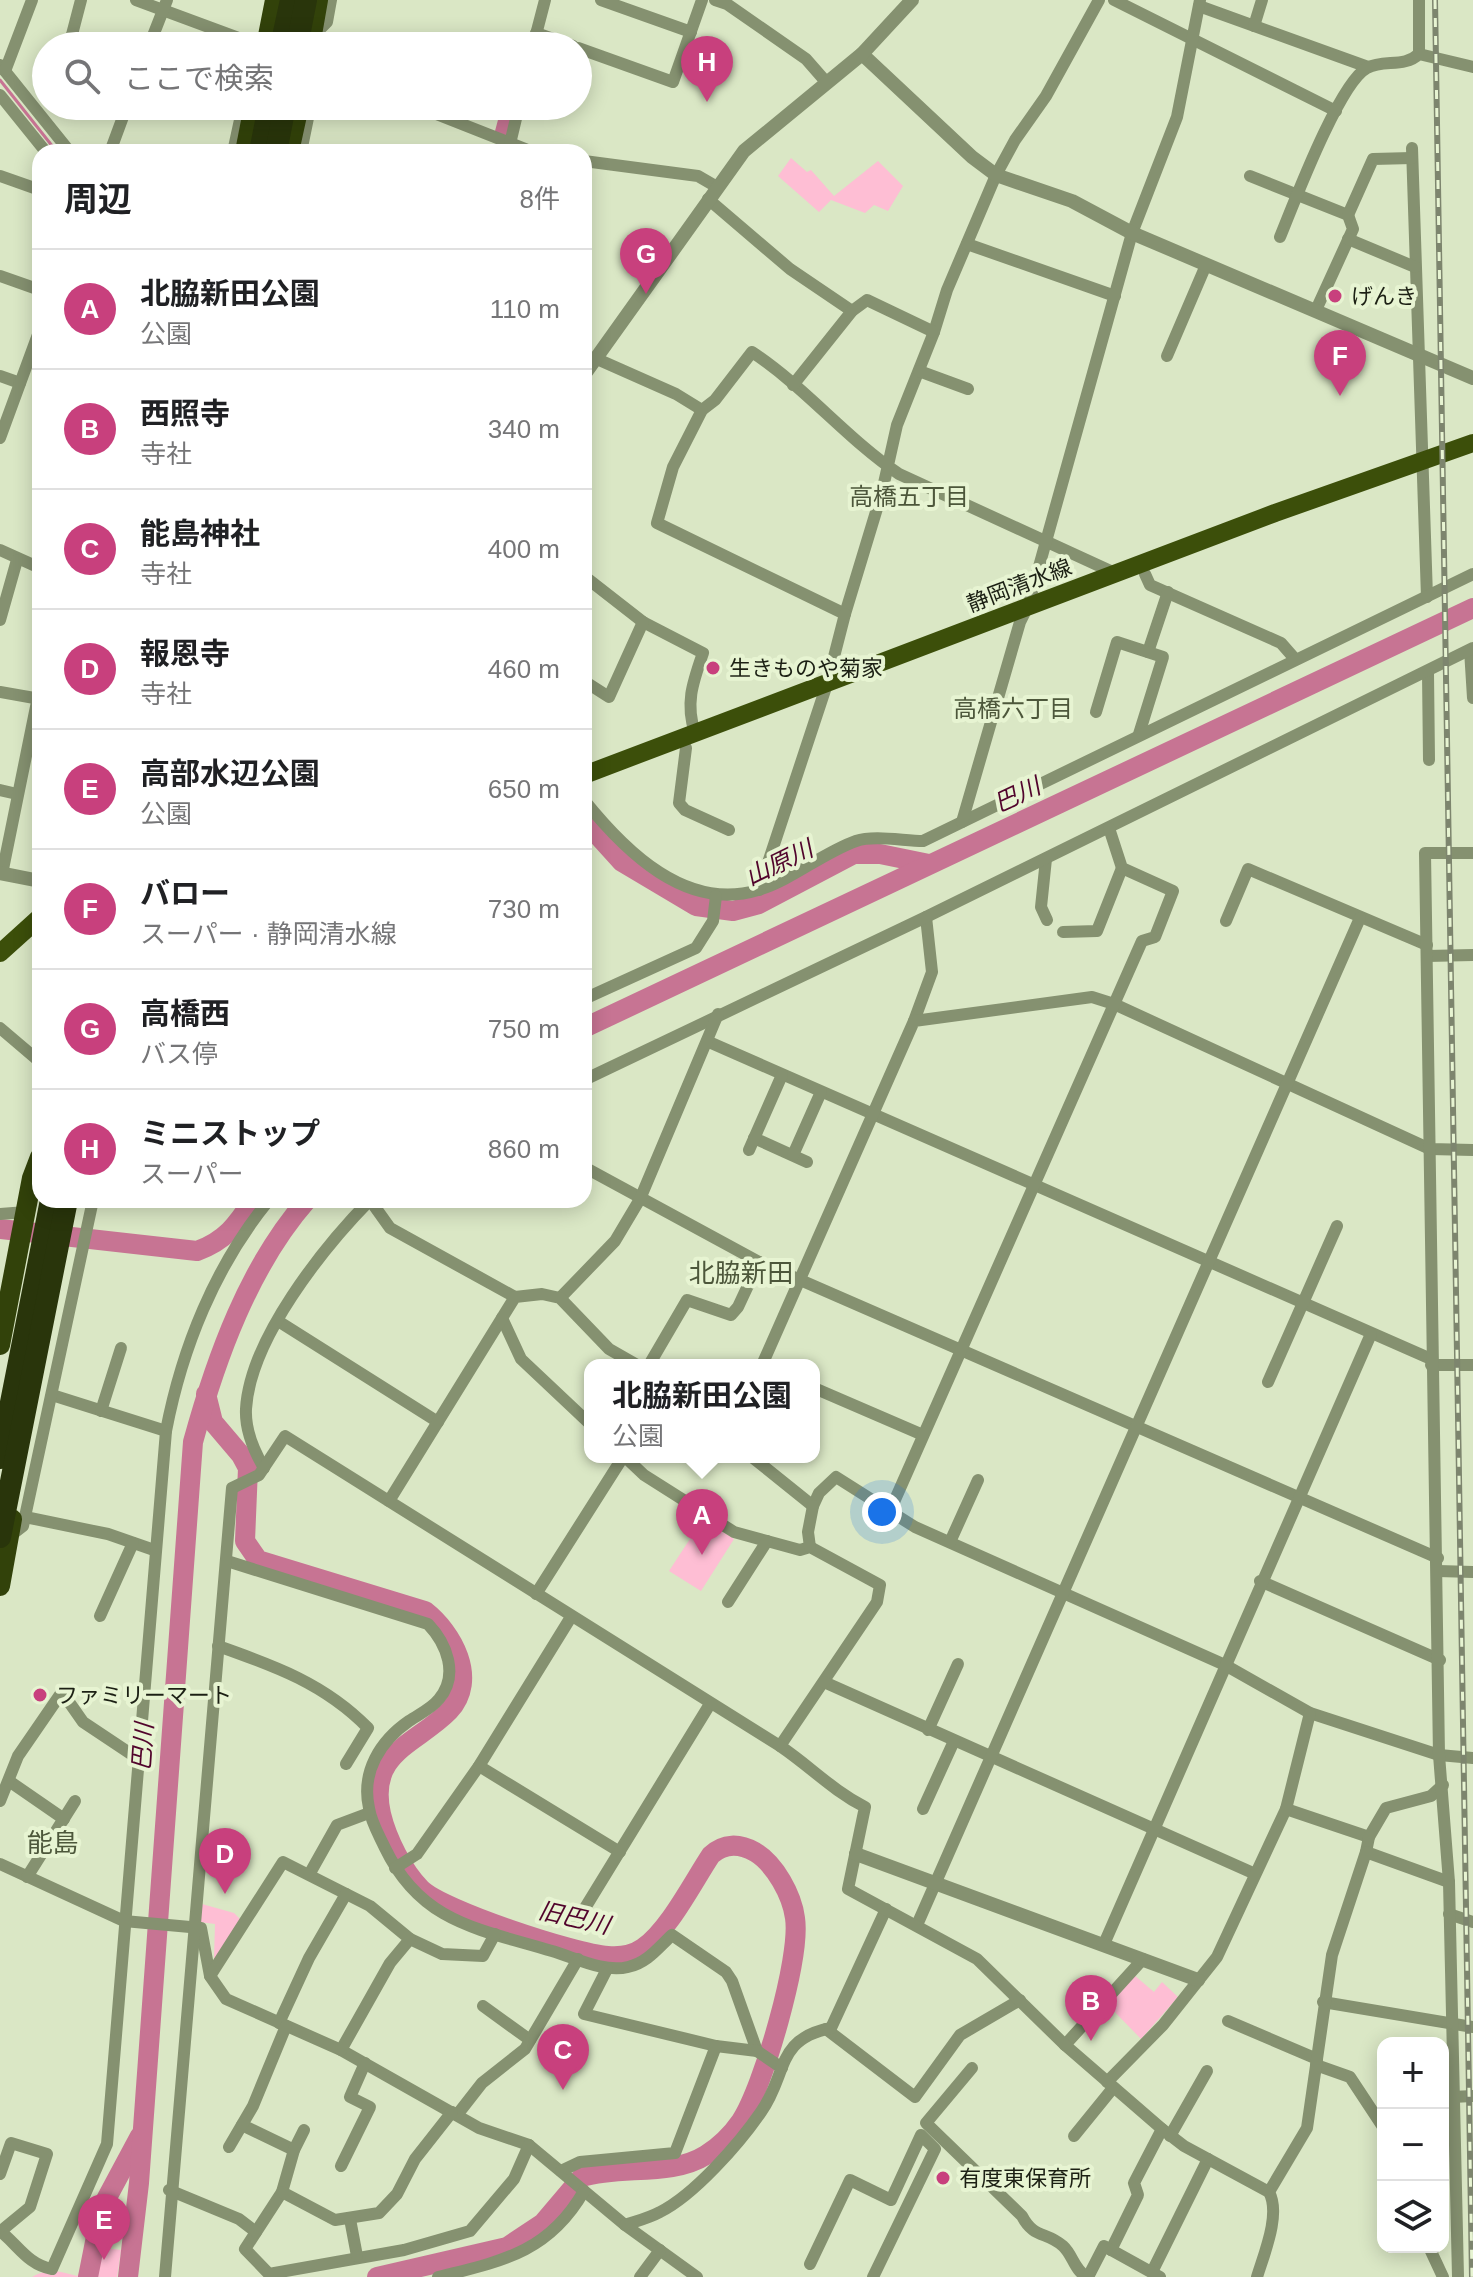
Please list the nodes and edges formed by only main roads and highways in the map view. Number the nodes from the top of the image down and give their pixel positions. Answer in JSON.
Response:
{"nodes":[{"id":1,"x":275,"y":0,"type":"edge"},
{"id":2,"x":291,"y":0,"type":"edge"},
{"id":3,"x":306,"y":0,"type":"edge"},
{"id":4,"x":318,"y":0,"type":"edge"},
{"id":5,"x":269,"y":32,"type":"edge"},
{"id":6,"x":284,"y":32,"type":"edge"},
{"id":7,"x":306,"y":32,"type":"edge"},
{"id":8,"x":309,"y":32,"type":"edge"},
{"id":9,"x":251,"y":120,"type":"edge"},
{"id":10,"x":266,"y":120,"type":"edge"},
{"id":11,"x":282,"y":120,"type":"edge"},
{"id":12,"x":296,"y":120,"type":"edge"},
{"id":13,"x":247,"y":144,"type":"edge"},
{"id":14,"x":262,"y":144,"type":"edge"},
{"id":15,"x":278,"y":144,"type":"edge"},
{"id":16,"x":291,"y":144,"type":"edge"},
{"id":17,"x":1473,"y":443,"type":"edge"},
{"id":18,"x":1473,"y":454,"type":"edge"},
{"id":19,"x":1422,"y":470,"type":"junction"},
{"id":20,"x":1024,"y":614,"type":"junction"},
{"id":21,"x":690,"y":741,"type":"junction"},
{"id":22,"x":592,"y":772,"type":"edge"},
{"id":23,"x":592,"y":784,"type":"edge"},
{"id":24,"x":32,"y":924,"type":"edge"},
{"id":25,"x":0,"y":953,"type":"edge"},
{"id":26,"x":32,"y":1208,"type":"edge"},
{"id":27,"x":32,"y":1208,"type":"edge"},
{"id":28,"x":49,"y":1208,"type":"edge"},
{"id":29,"x":67,"y":1208,"type":"edge"},
{"id":30,"x":68,"y":1208,"type":"edge"},
{"id":31,"x":80,"y":1208,"type":"edge"},
{"id":32,"x":0,"y":1345,"type":"edge"},
{"id":33,"x":0,"y":1392,"type":"edge"},
{"id":34,"x":30,"y":1435,"type":"junction"},
{"id":35,"x":0,"y":1458,"type":"edge"},
{"id":36,"x":5,"y":1536,"type":"edge"},
{"id":37,"x":0,"y":1586,"type":"edge"}],
"edges":[{"from":1,"to":5,"type":"highway"},
{"from":2,"to":6,"type":"highway"},
{"from":3,"to":7,"type":"highway"},
{"from":4,"to":8,"type":"highway"},
{"from":9,"to":13,"type":"highway"},
{"from":10,"to":14,"type":"highway"},
{"from":11,"to":15,"type":"highway"},
{"from":12,"to":16,"type":"highway"},
{"from":17,"to":19,"type":"main road","name":"静岡清水線"},
{"from":18,"to":19,"type":"main road","name":"静岡清水線"},
{"from":19,"to":20,"type":"main road","name":"静岡清水線"},
{"from":19,"to":20,"type":"main road","name":"静岡清水線"},
{"from":20,"to":21,"type":"main road","name":"静岡清水線"},
{"from":21,"to":22,"type":"main road","name":"静岡清水線"},
{"from":21,"to":23,"type":"main road","name":"静岡清水線"},
{"from":24,"to":25,"type":"main road"},
{"from":26,"to":33,"type":"highway"},
{"from":27,"to":32,"type":"highway"},
{"from":28,"to":35,"type":"highway"},
{"from":29,"to":36,"type":"highway"},
{"from":30,"to":34,"type":"highway"},
{"from":31,"to":34,"type":"highway"},
{"from":34,"to":36,"type":"highway"},
{"from":36,"to":37,"type":"highway"}]}
